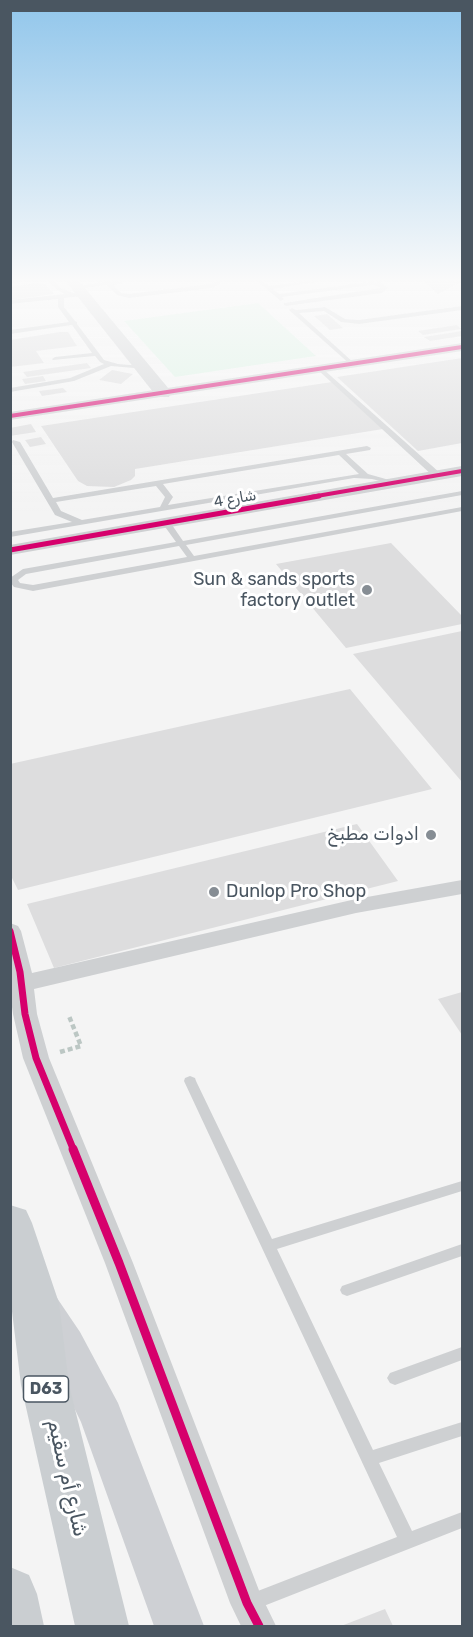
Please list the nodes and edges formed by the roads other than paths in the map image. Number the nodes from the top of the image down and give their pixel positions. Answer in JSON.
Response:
{"nodes":[{"id":1,"x":61,"y":358,"type":"edge"},
{"id":2,"x":102,"y":358,"type":"edge"},
{"id":3,"x":135,"y":358,"type":"edge"},
{"id":4,"x":346,"y":358,"type":"edge"},
{"id":5,"x":388,"y":358,"type":"edge"},
{"id":6,"x":56,"y":359,"type":"dead end"},
{"id":7,"x":110,"y":364,"type":"junction"},
{"id":8,"x":352,"y":364,"type":"junction"},
{"id":9,"x":143,"y":368,"type":"junction"},
{"id":10,"x":320,"y":369,"type":"junction"},
{"id":11,"x":10,"y":390,"type":"edge"},
{"id":12,"x":163,"y":393,"type":"junction"},
{"id":13,"x":10,"y":416,"type":"edge"},
{"id":14,"x":16,"y":442,"type":"dead end"},
{"id":15,"x":368,"y":448,"type":"dead end"},
{"id":16,"x":341,"y":453,"type":"junction"},
{"id":17,"x":462,"y":471,"type":"edge"},
{"id":18,"x":437,"y":475,"type":"junction"},
{"id":19,"x":365,"y":476,"type":"junction"},
{"id":20,"x":396,"y":483,"type":"junction"},
{"id":21,"x":159,"y":484,"type":"junction"},
{"id":22,"x":462,"y":493,"type":"edge"},
{"id":23,"x":50,"y":501,"type":"junction"},
{"id":24,"x":462,"y":509,"type":"edge"},
{"id":25,"x":164,"y":517,"type":"junction"},
{"id":26,"x":83,"y":524,"type":"junction"},
{"id":27,"x":11,"y":537,"type":"edge"},
{"id":28,"x":39,"y":538,"type":"junction"},
{"id":29,"x":182,"y":544,"type":"junction"},
{"id":30,"x":192,"y":559,"type":"junction"},
{"id":31,"x":462,"y":886,"type":"edge"},
{"id":32,"x":10,"y":931,"type":"edge"},
{"id":33,"x":21,"y":984,"type":"junction"},
{"id":34,"x":190,"y":1080,"type":"dead end"},
{"id":35,"x":462,"y":1186,"type":"edge"},
{"id":36,"x":10,"y":1223,"type":"edge"},
{"id":37,"x":268,"y":1246,"type":"junction"},
{"id":38,"x":462,"y":1250,"type":"edge"},
{"id":39,"x":347,"y":1290,"type":"dead end"},
{"id":40,"x":36,"y":1303,"type":"junction"},
{"id":41,"x":462,"y":1354,"type":"edge"},
{"id":42,"x":396,"y":1378,"type":"dead end"},
{"id":43,"x":462,"y":1429,"type":"edge"},
{"id":44,"x":369,"y":1459,"type":"junction"},
{"id":45,"x":462,"y":1520,"type":"edge"},
{"id":46,"x":408,"y":1541,"type":"junction"},
{"id":47,"x":10,"y":1594,"type":"edge"},
{"id":48,"x":253,"y":1615,"type":"edge"},
{"id":49,"x":17,"y":1626,"type":"edge"},
{"id":50,"x":102,"y":1626,"type":"edge"},
{"id":51,"x":179,"y":1626,"type":"edge"}],
"edges":[{"from":1,"to":6,"type":"lane"},
{"from":2,"to":7,"type":"lane"},
{"from":3,"to":9,"type":"street"},
{"from":4,"to":8,"type":"lane"},
{"from":5,"to":8,"type":"street"},
{"from":7,"to":9,"type":"lane"},
{"from":7,"to":11,"type":"lane"},
{"from":8,"to":10,"type":"street"},
{"from":9,"to":12,"type":"street"},
{"from":10,"to":12,"type":"street"},
{"from":10,"to":18,"type":"lane"},
{"from":12,"to":13,"type":"street"},
{"from":14,"to":23,"type":"lane"},
{"from":15,"to":16,"type":"lane"},
{"from":16,"to":19,"type":"lane"},
{"from":16,"to":21,"type":"lane"},
{"from":17,"to":18,"type":"street","name":"شارع 4"},
{"from":18,"to":20,"type":"street","name":"شارع 4"},
{"from":19,"to":20,"type":"lane"},
{"from":19,"to":25,"type":"lane"},
{"from":20,"to":25,"type":"street","name":"شارع 4"},
{"from":21,"to":23,"type":"lane"},
{"from":21,"to":25,"type":"lane"},
{"from":22,"to":29,"type":"lane"},
{"from":23,"to":26,"type":"lane"},
{"from":24,"to":30,"type":"lane"},
{"from":25,"to":26,"type":"lane"},
{"from":25,"to":28,"type":"street","name":"شارع 4"},
{"from":25,"to":29,"type":"lane"},
{"from":26,"to":28,"type":"lane"},
{"from":27,"to":28,"type":"street","name":"شارع 4"},
{"from":29,"to":30,"type":"lane"},
{"from":29,"to":30,"type":"lane"},
{"from":31,"to":33,"type":"street"},
{"from":32,"to":33,"type":"street"},
{"from":33,"to":48,"type":"street"},
{"from":34,"to":37,"type":"lane"},
{"from":35,"to":37,"type":"lane"},
{"from":36,"to":40,"type":"main road","name":"شارع أم سقيم","number":"D63"},
{"from":37,"to":44,"type":"lane"},
{"from":38,"to":39,"type":"lane"},
{"from":40,"to":50,"type":"main road","name":"شارع أم سقيم","number":"D63"},
{"from":40,"to":51,"type":"main road"},
{"from":41,"to":42,"type":"lane"},
{"from":43,"to":44,"type":"lane"},
{"from":44,"to":46,"type":"lane"},
{"from":45,"to":46,"type":"lane"},
{"from":46,"to":48,"type":"lane"},
{"from":47,"to":49,"type":"main road"}]}
